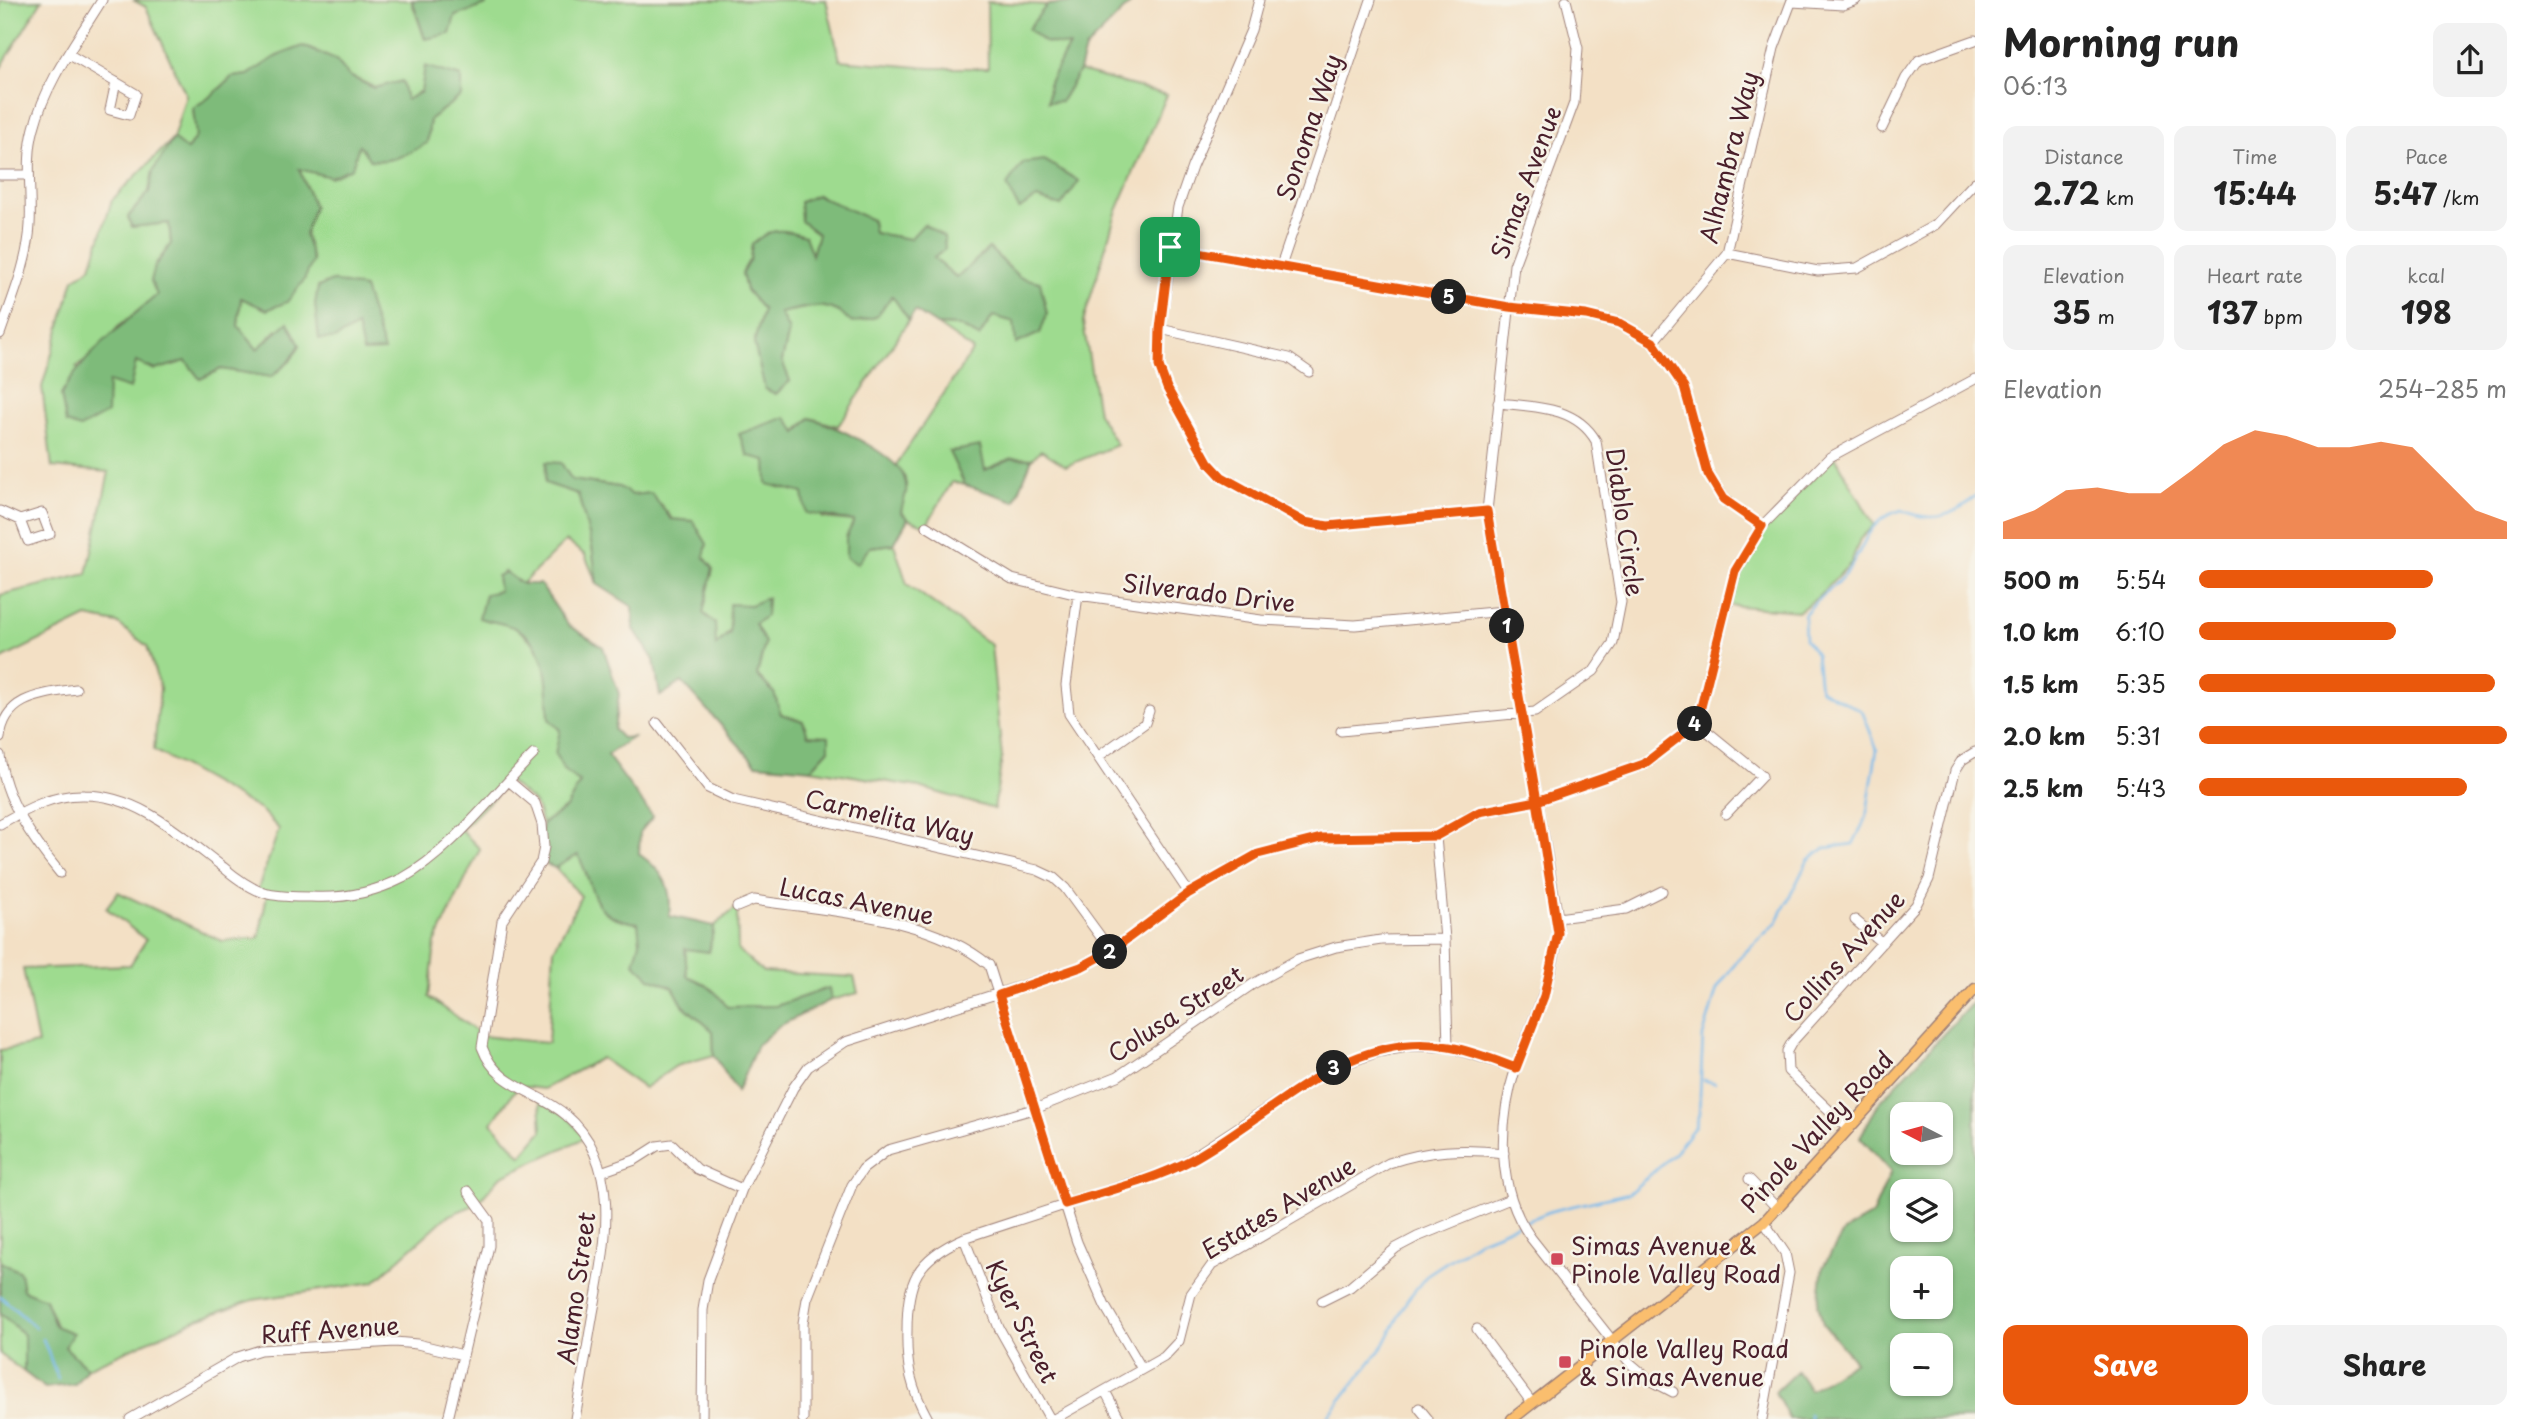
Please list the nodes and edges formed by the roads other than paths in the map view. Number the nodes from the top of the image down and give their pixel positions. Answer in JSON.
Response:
{"nodes":[{"id":1,"x":102,"y":0,"type":"edge"},
{"id":2,"x":1259,"y":0,"type":"edge"},
{"id":3,"x":1371,"y":0,"type":"edge"},
{"id":4,"x":1566,"y":0,"type":"edge"},
{"id":5,"x":1856,"y":0,"type":"edge"},
{"id":6,"x":1792,"y":1,"type":"edge"},
{"id":7,"x":1975,"y":40,"type":"edge"},
{"id":8,"x":68,"y":54,"type":"junction"},
{"id":9,"x":116,"y":82,"type":"dead end"},
{"id":10,"x":1882,"y":128,"type":"dead end"},
{"id":11,"x":0,"y":175,"type":"edge"},
{"id":12,"x":28,"y":175,"type":"junction"},
{"id":13,"x":1975,"y":182,"type":"edge"},
{"id":14,"x":1170,"y":247,"type":"junction"},
{"id":15,"x":1727,"y":253,"type":"junction"},
{"id":16,"x":1281,"y":266,"type":"junction"},
{"id":17,"x":1509,"y":307,"type":"junction"},
{"id":18,"x":1160,"y":329,"type":"junction"},
{"id":19,"x":0,"y":334,"type":"edge"},
{"id":20,"x":1653,"y":342,"type":"junction"},
{"id":21,"x":1309,"y":372,"type":"dead end"},
{"id":22,"x":1975,"y":379,"type":"edge"},
{"id":23,"x":1498,"y":403,"type":"junction"},
{"id":24,"x":0,"y":511,"type":"edge"},
{"id":25,"x":1487,"y":511,"type":"junction"},
{"id":26,"x":20,"y":520,"type":"dead end"},
{"id":27,"x":926,"y":526,"type":"dead end"},
{"id":28,"x":1762,"y":526,"type":"junction"},
{"id":29,"x":1078,"y":595,"type":"junction"},
{"id":30,"x":1504,"y":611,"type":"junction"},
{"id":31,"x":76,"y":690,"type":"dead end"},
{"id":32,"x":1149,"y":711,"type":"dead end"},
{"id":33,"x":1522,"y":714,"type":"junction"},
{"id":34,"x":657,"y":723,"type":"dead end"},
{"id":35,"x":1697,"y":723,"type":"junction"},
{"id":36,"x":1341,"y":731,"type":"dead end"},
{"id":37,"x":0,"y":738,"type":"edge"},
{"id":38,"x":1975,"y":752,"type":"edge"},
{"id":39,"x":534,"y":754,"type":"dead end"},
{"id":40,"x":0,"y":755,"type":"edge"},
{"id":41,"x":1099,"y":756,"type":"junction"},
{"id":42,"x":510,"y":782,"type":"junction"},
{"id":43,"x":1537,"y":801,"type":"junction"},
{"id":44,"x":19,"y":813,"type":"junction"},
{"id":45,"x":1726,"y":814,"type":"dead end"},
{"id":46,"x":0,"y":824,"type":"edge"},
{"id":47,"x":1436,"y":836,"type":"junction"},
{"id":48,"x":60,"y":873,"type":"dead end"},
{"id":49,"x":1661,"y":891,"type":"dead end"},
{"id":50,"x":1189,"y":893,"type":"junction"},
{"id":51,"x":737,"y":907,"type":"dead end"},
{"id":52,"x":1558,"y":918,"type":"junction"},
{"id":53,"x":1856,"y":920,"type":"dead end"},
{"id":54,"x":1445,"y":939,"type":"junction"},
{"id":55,"x":1882,"y":943,"type":"junction"},
{"id":56,"x":1111,"y":951,"type":"junction"},
{"id":57,"x":1975,"y":989,"type":"edge"},
{"id":58,"x":999,"y":995,"type":"junction"},
{"id":59,"x":1448,"y":1047,"type":"junction"},
{"id":60,"x":1516,"y":1068,"type":"junction"},
{"id":61,"x":1037,"y":1108,"type":"junction"},
{"id":62,"x":1849,"y":1129,"type":"junction"},
{"id":63,"x":1504,"y":1153,"type":"junction"},
{"id":64,"x":601,"y":1172,"type":"junction"},
{"id":65,"x":1749,"y":1179,"type":"dead end"},
{"id":66,"x":742,"y":1189,"type":"junction"},
{"id":67,"x":468,"y":1191,"type":"dead end"},
{"id":68,"x":1510,"y":1201,"type":"junction"},
{"id":69,"x":1065,"y":1204,"type":"junction"},
{"id":70,"x":1778,"y":1209,"type":"junction"},
{"id":71,"x":1764,"y":1222,"type":"junction"},
{"id":72,"x":964,"y":1238,"type":"junction"},
{"id":73,"x":1322,"y":1301,"type":"dead end"},
{"id":74,"x":1476,"y":1329,"type":"dead end"},
{"id":75,"x":1613,"y":1342,"type":"junction"},
{"id":76,"x":463,"y":1355,"type":"junction"},
{"id":77,"x":1142,"y":1370,"type":"junction"},
{"id":78,"x":1105,"y":1391,"type":"junction"},
{"id":79,"x":1673,"y":1392,"type":"dead end"},
{"id":80,"x":1532,"y":1403,"type":"junction"},
{"id":81,"x":1419,"y":1408,"type":"dead end"},
{"id":82,"x":130,"y":1419,"type":"edge"},
{"id":83,"x":449,"y":1419,"type":"edge"},
{"id":84,"x":575,"y":1419,"type":"edge"},
{"id":85,"x":702,"y":1419,"type":"edge"},
{"id":86,"x":803,"y":1419,"type":"edge"},
{"id":87,"x":928,"y":1419,"type":"edge"},
{"id":88,"x":1052,"y":1419,"type":"edge"},
{"id":89,"x":1120,"y":1419,"type":"edge"},
{"id":90,"x":1428,"y":1419,"type":"edge"},
{"id":91,"x":1512,"y":1419,"type":"edge"},
{"id":92,"x":1762,"y":1419,"type":"edge"}],
"edges":[{"from":1,"to":8,"type":"street"},
{"from":2,"to":14,"type":"street"},
{"from":3,"to":16,"type":"street","name":"Sonoma Way"},
{"from":4,"to":17,"type":"street","name":"Simas Avenue"},
{"from":5,"to":6,"type":"street"},
{"from":6,"to":15,"type":"street","name":"Alhambra Way"},
{"from":7,"to":10,"type":"street"},
{"from":8,"to":9,"type":"street"},
{"from":8,"to":12,"type":"street"},
{"from":11,"to":12,"type":"street"},
{"from":12,"to":19,"type":"street"},
{"from":13,"to":15,"type":"street"},
{"from":14,"to":16,"type":"street"},
{"from":14,"to":18,"type":"street"},
{"from":15,"to":20,"type":"street","name":"Alhambra Way"},
{"from":16,"to":17,"type":"street"},
{"from":17,"to":20,"type":"street"},
{"from":17,"to":23,"type":"street","name":"Simas Avenue"},
{"from":18,"to":21,"type":"street"},
{"from":18,"to":25,"type":"street"},
{"from":20,"to":28,"type":"street"},
{"from":22,"to":28,"type":"street"},
{"from":23,"to":25,"type":"street","name":"Simas Avenue"},
{"from":23,"to":33,"type":"street","name":"Diablo Circle"},
{"from":24,"to":26,"type":"street"},
{"from":25,"to":30,"type":"street","name":"Simas Avenue"},
{"from":27,"to":29,"type":"street","name":"Silverado Drive"},
{"from":28,"to":35,"type":"street"},
{"from":29,"to":30,"type":"street","name":"Silverado Drive"},
{"from":29,"to":41,"type":"street"},
{"from":30,"to":33,"type":"street","name":"Simas Avenue"},
{"from":31,"to":37,"type":"street"},
{"from":32,"to":41,"type":"street"},
{"from":33,"to":36,"type":"street","name":"Diablo Circle"},
{"from":33,"to":43,"type":"street","name":"Simas Avenue"},
{"from":34,"to":56,"type":"street","name":"Carmelita Way"},
{"from":35,"to":43,"type":"street"},
{"from":35,"to":45,"type":"street"},
{"from":38,"to":55,"type":"street","name":"Collins Avenue"},
{"from":39,"to":42,"type":"street"},
{"from":40,"to":44,"type":"street"},
{"from":41,"to":50,"type":"street"},
{"from":42,"to":44,"type":"street"},
{"from":42,"to":64,"type":"street","name":"Alamo Street"},
{"from":43,"to":47,"type":"street"},
{"from":43,"to":52,"type":"street","name":"Simas Avenue"},
{"from":44,"to":46,"type":"street"},
{"from":44,"to":48,"type":"street"},
{"from":47,"to":50,"type":"street"},
{"from":47,"to":54,"type":"street"},
{"from":49,"to":52,"type":"street"},
{"from":50,"to":56,"type":"street"},
{"from":51,"to":58,"type":"street","name":"Lucas Avenue"},
{"from":52,"to":60,"type":"street","name":"Simas Avenue"},
{"from":53,"to":55,"type":"street"},
{"from":54,"to":59,"type":"street"},
{"from":54,"to":61,"type":"street","name":"Colusa Street"},
{"from":55,"to":62,"type":"street","name":"Collins Avenue"},
{"from":56,"to":58,"type":"street"},
{"from":57,"to":62,"type":"main road","name":"Pinole Valley Road"},
{"from":58,"to":61,"type":"street","name":"Lucas Avenue"},
{"from":58,"to":66,"type":"street"},
{"from":59,"to":60,"type":"street"},
{"from":59,"to":69,"type":"street"},
{"from":60,"to":63,"type":"street","name":"Simas Avenue"},
{"from":61,"to":69,"type":"street","name":"Lucas Avenue"},
{"from":61,"to":86,"type":"street","name":"Colusa Street"},
{"from":62,"to":70,"type":"main road","name":"Pinole Valley Road"},
{"from":63,"to":68,"type":"street","name":"Simas Avenue"},
{"from":63,"to":77,"type":"street","name":"Estates Avenue"},
{"from":64,"to":66,"type":"street"},
{"from":64,"to":84,"type":"street","name":"Alamo Street"},
{"from":65,"to":70,"type":"street"},
{"from":66,"to":85,"type":"street"},
{"from":67,"to":76,"type":"street"},
{"from":68,"to":73,"type":"street"},
{"from":68,"to":75,"type":"street","name":"Simas Avenue"},
{"from":69,"to":72,"type":"street"},
{"from":69,"to":77,"type":"street","name":"Lucas Avenue"},
{"from":70,"to":71,"type":"main road","name":"Pinole Valley Road"},
{"from":71,"to":75,"type":"main road","name":"Pinole Valley Road"},
{"from":71,"to":92,"type":"street"},
{"from":72,"to":87,"type":"street"},
{"from":72,"to":88,"type":"street","name":"Kyer Street"},
{"from":74,"to":80,"type":"street"},
{"from":75,"to":79,"type":"street","name":"Simas Avenue"},
{"from":75,"to":80,"type":"main road","name":"Pinole Valley Road"},
{"from":76,"to":82,"type":"street","name":"Ruff Avenue"},
{"from":76,"to":83,"type":"street"},
{"from":77,"to":78,"type":"street","name":"Estates Avenue"},
{"from":78,"to":88,"type":"street","name":"Estates Avenue"},
{"from":78,"to":89,"type":"street"},
{"from":80,"to":91,"type":"main road","name":"Pinole Valley Road"},
{"from":81,"to":90,"type":"street"}]}
